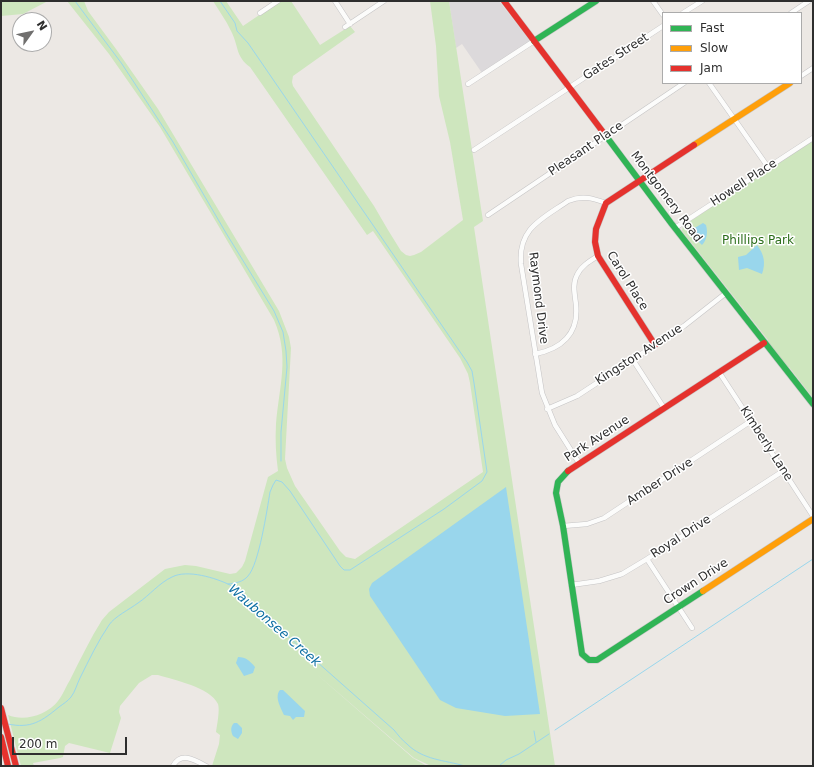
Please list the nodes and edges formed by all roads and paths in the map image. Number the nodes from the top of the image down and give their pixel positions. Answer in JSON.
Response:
{"nodes":[{"id":1,"x":278,"y":1,"type":"edge"},
{"id":2,"x":335,"y":1,"type":"edge"},
{"id":3,"x":384,"y":1,"type":"edge"},
{"id":4,"x":504,"y":1,"type":"edge"},
{"id":5,"x":596,"y":1,"type":"edge"},
{"id":6,"x":653,"y":1,"type":"edge"},
{"id":7,"x":702,"y":1,"type":"edge"},
{"id":8,"x":809,"y":1,"type":"edge"},
{"id":9,"x":685,"y":12,"type":"edge"},
{"id":10,"x":792,"y":12,"type":"edge"},
{"id":11,"x":260,"y":13,"type":"dead end"},
{"id":12,"x":662,"y":14,"type":"edge"},
{"id":13,"x":350,"y":24,"type":"junction"},
{"id":14,"x":345,"y":27,"type":"dead end"},
{"id":15,"x":662,"y":27,"type":"edge"},
{"id":16,"x":534,"y":41,"type":"junction"},
{"id":17,"x":813,"y":68,"type":"edge"},
{"id":18,"x":802,"y":75,"type":"edge"},
{"id":19,"x":468,"y":84,"type":"dead end"},
{"id":20,"x":682,"y":84,"type":"edge"},
{"id":21,"x":710,"y":84,"type":"edge"},
{"id":22,"x":788,"y":84,"type":"edge"},
{"id":23,"x":569,"y":88,"type":"junction"},
{"id":24,"x":734,"y":118,"type":"junction"},
{"id":25,"x":605,"y":135,"type":"junction"},
{"id":26,"x":813,"y":138,"type":"edge"},
{"id":27,"x":474,"y":150,"type":"dead end"},
{"id":28,"x":768,"y":167,"type":"junction"},
{"id":29,"x":639,"y":181,"type":"junction"},
{"id":30,"x":606,"y":203,"type":"junction"},
{"id":31,"x":488,"y":215,"type":"dead end"},
{"id":32,"x":675,"y":228,"type":"junction"},
{"id":33,"x":598,"y":256,"type":"junction"},
{"id":34,"x":726,"y":293,"type":"junction"},
{"id":35,"x":764,"y":343,"type":"junction"},
{"id":36,"x":655,"y":345,"type":"junction"},
{"id":37,"x":534,"y":354,"type":"junction"},
{"id":38,"x":633,"y":360,"type":"junction"},
{"id":39,"x":719,"y":372,"type":"junction"},
{"id":40,"x":813,"y":404,"type":"edge"},
{"id":41,"x":664,"y":408,"type":"junction"},
{"id":42,"x":547,"y":409,"type":"junction"},
{"id":43,"x":751,"y":421,"type":"junction"},
{"id":44,"x":579,"y":463,"type":"junction"},
{"id":45,"x":783,"y":471,"type":"junction"},
{"id":46,"x":813,"y":517,"type":"edge"},
{"id":47,"x":562,"y":526,"type":"junction"},
{"id":48,"x":647,"y":560,"type":"junction"},
{"id":49,"x":571,"y":585,"type":"junction"},
{"id":50,"x":678,"y":607,"type":"junction"},
{"id":51,"x":692,"y":628,"type":"dead end"},
{"id":52,"x":590,"y":660,"type":"joint"},
{"id":53,"x":1,"y":709,"type":"edge"},
{"id":54,"x":1,"y":737,"type":"edge"},
{"id":55,"x":8,"y":766,"type":"edge"},
{"id":56,"x":16,"y":766,"type":"edge"},
{"id":57,"x":173,"y":766,"type":"edge"},
{"id":58,"x":206,"y":766,"type":"edge"}],
"edges":[{"from":1,"to":11,"type":"street"},
{"from":2,"to":13,"type":"street"},
{"from":3,"to":13,"type":"street"},
{"from":4,"to":16,"type":"street","name":"Montgomery Road"},
{"from":5,"to":16,"type":"street"},
{"from":6,"to":12,"type":"street"},
{"from":7,"to":9,"type":"street"},
{"from":8,"to":10,"type":"street"},
{"from":13,"to":14,"type":"street"},
{"from":15,"to":23,"type":"street","name":"Gates Street"},
{"from":16,"to":19,"type":"street"},
{"from":16,"to":23,"type":"street","name":"Montgomery Road"},
{"from":17,"to":18,"type":"street"},
{"from":20,"to":25,"type":"street","name":"Pleasant Place"},
{"from":21,"to":24,"type":"street"},
{"from":22,"to":24,"type":"street"},
{"from":23,"to":25,"type":"street","name":"Montgomery Road"},
{"from":23,"to":27,"type":"street","name":"Gates Street"},
{"from":24,"to":28,"type":"street"},
{"from":24,"to":29,"type":"street"},
{"from":25,"to":29,"type":"street","name":"Montgomery Road"},
{"from":25,"to":31,"type":"street","name":"Pleasant Place"},
{"from":26,"to":28,"type":"street","name":"Howell Place"},
{"from":28,"to":32,"type":"street","name":"Howell Place"},
{"from":29,"to":30,"type":"street"},
{"from":29,"to":32,"type":"street","name":"Montgomery Road"},
{"from":30,"to":33,"type":"street","name":"Carol Place"},
{"from":30,"to":37,"type":"street","name":"Raymond Drive"},
{"from":32,"to":34,"type":"street","name":"Montgomery Road"},
{"from":33,"to":36,"type":"street","name":"Carol Place"},
{"from":33,"to":37,"type":"street"},
{"from":34,"to":35,"type":"street","name":"Montgomery Road"},
{"from":34,"to":36,"type":"street","name":"Kingston Avenue"},
{"from":35,"to":39,"type":"street","name":"Park Avenue"},
{"from":35,"to":40,"type":"street","name":"Montgomery Road"},
{"from":36,"to":38,"type":"street","name":"Kingston Avenue"},
{"from":37,"to":42,"type":"street","name":"Raymond Drive"},
{"from":38,"to":41,"type":"street"},
{"from":38,"to":42,"type":"street","name":"Kingston Avenue"},
{"from":39,"to":41,"type":"street","name":"Park Avenue"},
{"from":39,"to":43,"type":"street","name":"Kimberly Lane"},
{"from":41,"to":44,"type":"street","name":"Park Avenue"},
{"from":42,"to":44,"type":"street","name":"Raymond Drive"},
{"from":43,"to":45,"type":"street","name":"Kimberly Lane"},
{"from":43,"to":47,"type":"street","name":"Amber Drive"},
{"from":44,"to":47,"type":"street","name":"Park Avenue"},
{"from":45,"to":46,"type":"street","name":"Kimberly Lane"},
{"from":45,"to":48,"type":"street","name":"Royal Drive"},
{"from":46,"to":50,"type":"street","name":"Crown Drive"},
{"from":47,"to":49,"type":"street","name":"Park Avenue"},
{"from":48,"to":49,"type":"street","name":"Royal Drive"},
{"from":48,"to":50,"type":"street"},
{"from":49,"to":52,"type":"street","name":"Park Avenue"},
{"from":50,"to":51,"type":"street"},
{"from":50,"to":52,"type":"street","name":"Crown Drive"},
{"from":53,"to":56,"type":"street"},
{"from":54,"to":55,"type":"street"},
{"from":57,"to":58,"type":"street"}]}
